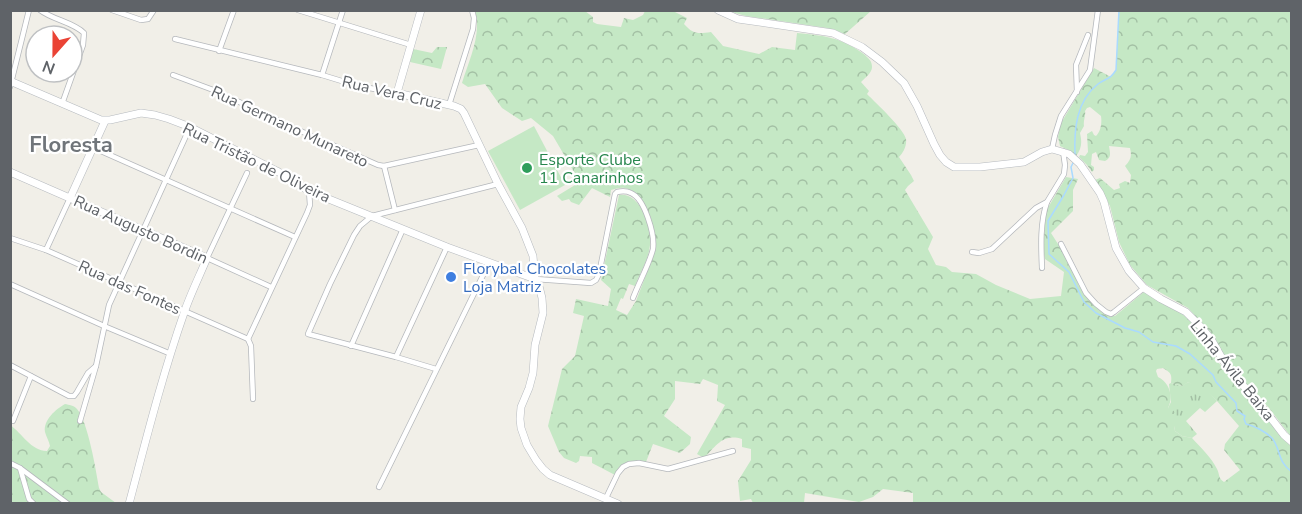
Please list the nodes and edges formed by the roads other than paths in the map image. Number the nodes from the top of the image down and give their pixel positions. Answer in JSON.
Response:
{"nodes":[{"id":1,"x":29,"y":10,"type":"edge"},
{"id":2,"x":40,"y":10,"type":"edge"},
{"id":3,"x":112,"y":10,"type":"edge"},
{"id":4,"x":154,"y":10,"type":"edge"},
{"id":5,"x":234,"y":10,"type":"edge"},
{"id":6,"x":298,"y":10,"type":"edge"},
{"id":7,"x":343,"y":10,"type":"edge"},
{"id":8,"x":421,"y":10,"type":"edge"},
{"id":9,"x":472,"y":10,"type":"edge"},
{"id":10,"x":718,"y":10,"type":"edge"},
{"id":11,"x":1098,"y":10,"type":"edge"},
{"id":12,"x":339,"y":22,"type":"junction"},
{"id":13,"x":1088,"y":35,"type":"dead end"},
{"id":14,"x":175,"y":39,"type":"dead end"},
{"id":15,"x":411,"y":45,"type":"junction"},
{"id":16,"x":219,"y":51,"type":"junction"},
{"id":17,"x":173,"y":75,"type":"dead end"},
{"id":18,"x":322,"y":75,"type":"junction"},
{"id":19,"x":11,"y":83,"type":"edge"},
{"id":20,"x":1077,"y":92,"type":"junction"},
{"id":21,"x":397,"y":93,"type":"junction"},
{"id":22,"x":62,"y":104,"type":"junction"},
{"id":23,"x":449,"y":105,"type":"junction"},
{"id":24,"x":105,"y":121,"type":"junction"},
{"id":25,"x":190,"y":127,"type":"junction"},
{"id":26,"x":479,"y":145,"type":"junction"},
{"id":27,"x":94,"y":148,"type":"junction"},
{"id":28,"x":1052,"y":149,"type":"junction"},
{"id":29,"x":1066,"y":152,"type":"junction"},
{"id":30,"x":384,"y":166,"type":"junction"},
{"id":31,"x":10,"y":172,"type":"edge"},
{"id":32,"x":247,"y":173,"type":"dead end"},
{"id":33,"x":166,"y":180,"type":"junction"},
{"id":34,"x":498,"y":184,"type":"junction"},
{"id":35,"x":309,"y":190,"type":"junction"},
{"id":36,"x":70,"y":198,"type":"junction"},
{"id":37,"x":1047,"y":202,"type":"junction"},
{"id":38,"x":230,"y":208,"type":"junction"},
{"id":39,"x":395,"y":210,"type":"junction"},
{"id":40,"x":372,"y":216,"type":"junction"},
{"id":41,"x":143,"y":230,"type":"junction"},
{"id":42,"x":403,"y":230,"type":"junction"},
{"id":43,"x":295,"y":237,"type":"junction"},
{"id":44,"x":10,"y":238,"type":"edge"},
{"id":45,"x":1061,"y":244,"type":"dead end"},
{"id":46,"x":447,"y":247,"type":"junction"},
{"id":47,"x":46,"y":250,"type":"junction"},
{"id":48,"x":972,"y":252,"type":"dead end"},
{"id":49,"x":207,"y":258,"type":"junction"},
{"id":50,"x":489,"y":263,"type":"junction"},
{"id":51,"x":1042,"y":268,"type":"dead end"},
{"id":52,"x":535,"y":279,"type":"junction"},
{"id":53,"x":119,"y":282,"type":"junction"},
{"id":54,"x":10,"y":284,"type":"edge"},
{"id":55,"x":271,"y":287,"type":"junction"},
{"id":56,"x":1144,"y":288,"type":"junction"},
{"id":57,"x":633,"y":298,"type":"dead end"},
{"id":58,"x":184,"y":311,"type":"junction"},
{"id":59,"x":104,"y":326,"type":"junction"},
{"id":60,"x":248,"y":339,"type":"junction"},
{"id":61,"x":351,"y":346,"type":"junction"},
{"id":62,"x":171,"y":354,"type":"junction"},
{"id":63,"x":396,"y":357,"type":"junction"},
{"id":64,"x":10,"y":365,"type":"edge"},
{"id":65,"x":96,"y":366,"type":"junction"},
{"id":66,"x":436,"y":369,"type":"junction"},
{"id":67,"x":31,"y":376,"type":"junction"},
{"id":68,"x":252,"y":399,"type":"dead end"},
{"id":69,"x":13,"y":421,"type":"dead end"},
{"id":70,"x":80,"y":421,"type":"dead end"},
{"id":71,"x":1292,"y":442,"type":"edge"},
{"id":72,"x":733,"y":451,"type":"dead end"},
{"id":73,"x":10,"y":463,"type":"edge"},
{"id":74,"x":20,"y":468,"type":"junction"},
{"id":75,"x":379,"y":487,"type":"dead end"},
{"id":76,"x":606,"y":498,"type":"junction"},
{"id":77,"x":34,"y":504,"type":"edge"},
{"id":78,"x":68,"y":504,"type":"edge"},
{"id":79,"x":129,"y":504,"type":"edge"},
{"id":80,"x":618,"y":504,"type":"edge"}],
"edges":[{"from":1,"to":19,"type":"street"},
{"from":2,"to":22,"type":"street"},
{"from":3,"to":4,"type":"street"},
{"from":5,"to":16,"type":"street"},
{"from":6,"to":12,"type":"street"},
{"from":7,"to":12,"type":"street"},
{"from":8,"to":15,"type":"street"},
{"from":9,"to":23,"type":"street"},
{"from":10,"to":28,"type":"street"},
{"from":11,"to":20,"type":"street"},
{"from":12,"to":15,"type":"street"},
{"from":12,"to":18,"type":"street"},
{"from":13,"to":20,"type":"street"},
{"from":14,"to":16,"type":"street","name":"Rua Vera Cruz"},
{"from":15,"to":21,"type":"street"},
{"from":16,"to":18,"type":"street","name":"Rua Vera Cruz"},
{"from":17,"to":30,"type":"street","name":"Rua Germano Munareto"},
{"from":18,"to":21,"type":"street","name":"Rua Vera Cruz"},
{"from":19,"to":22,"type":"street"},
{"from":20,"to":28,"type":"street"},
{"from":21,"to":23,"type":"street","name":"Rua Vera Cruz"},
{"from":22,"to":24,"type":"street"},
{"from":23,"to":26,"type":"street","name":"Rua Vera Cruz"},
{"from":24,"to":25,"type":"street","name":"Rua Tristão de Oliveira"},
{"from":24,"to":27,"type":"street"},
{"from":25,"to":33,"type":"street"},
{"from":25,"to":35,"type":"street","name":"Rua Tristão de Oliveira"},
{"from":26,"to":30,"type":"street","name":"Rua Germano Munareto"},
{"from":26,"to":34,"type":"street","name":"Rua Vera Cruz"},
{"from":27,"to":33,"type":"street"},
{"from":27,"to":36,"type":"street"},
{"from":28,"to":29,"type":"street"},
{"from":29,"to":37,"type":"street"},
{"from":29,"to":56,"type":"street","name":"Linha Ávila Baixa"},
{"from":30,"to":39,"type":"street"},
{"from":31,"to":36,"type":"street","name":"Rua Augusto Bordin"},
{"from":32,"to":38,"type":"street"},
{"from":33,"to":38,"type":"street"},
{"from":33,"to":41,"type":"street"},
{"from":34,"to":39,"type":"street"},
{"from":34,"to":52,"type":"street","name":"Rua Vera Cruz"},
{"from":35,"to":40,"type":"street","name":"Rua Tristão de Oliveira"},
{"from":35,"to":43,"type":"street"},
{"from":36,"to":41,"type":"street","name":"Rua Augusto Bordin"},
{"from":36,"to":47,"type":"street"},
{"from":37,"to":48,"type":"street"},
{"from":37,"to":51,"type":"street"},
{"from":38,"to":43,"type":"street"},
{"from":38,"to":49,"type":"street"},
{"from":39,"to":40,"type":"street"},
{"from":40,"to":42,"type":"street","name":"Rua Tristão de Oliveira"},
{"from":40,"to":61,"type":"street"},
{"from":41,"to":49,"type":"street","name":"Rua Augusto Bordin"},
{"from":41,"to":53,"type":"street"},
{"from":42,"to":46,"type":"street","name":"Rua Tristão de Oliveira"},
{"from":42,"to":61,"type":"street"},
{"from":43,"to":55,"type":"street"},
{"from":44,"to":47,"type":"street","name":"Rua das Fontes"},
{"from":45,"to":56,"type":"street"},
{"from":46,"to":50,"type":"street","name":"Rua Tristão de Oliveira"},
{"from":46,"to":63,"type":"street"},
{"from":47,"to":53,"type":"street","name":"Rua das Fontes"},
{"from":49,"to":55,"type":"street","name":"Rua Augusto Bordin"},
{"from":49,"to":58,"type":"street"},
{"from":50,"to":52,"type":"street","name":"Rua Tristão de Oliveira"},
{"from":50,"to":66,"type":"street"},
{"from":52,"to":57,"type":"street"},
{"from":52,"to":76,"type":"street","name":"Rua Vera Cruz"},
{"from":53,"to":58,"type":"street","name":"Rua das Fontes"},
{"from":53,"to":59,"type":"street"},
{"from":54,"to":59,"type":"street"},
{"from":55,"to":60,"type":"street"},
{"from":56,"to":71,"type":"street","name":"Linha Ávila Baixa"},
{"from":58,"to":60,"type":"street","name":"Rua das Fontes"},
{"from":58,"to":62,"type":"street"},
{"from":59,"to":62,"type":"street"},
{"from":59,"to":65,"type":"street"},
{"from":60,"to":68,"type":"street"},
{"from":61,"to":63,"type":"street"},
{"from":62,"to":79,"type":"street"},
{"from":63,"to":66,"type":"street"},
{"from":64,"to":67,"type":"street"},
{"from":65,"to":67,"type":"street"},
{"from":65,"to":70,"type":"street"},
{"from":66,"to":75,"type":"street"},
{"from":67,"to":69,"type":"street"},
{"from":72,"to":76,"type":"street"},
{"from":73,"to":74,"type":"street"},
{"from":74,"to":77,"type":"street"},
{"from":74,"to":78,"type":"street"},
{"from":76,"to":80,"type":"street","name":"Rua Vera Cruz"}]}
